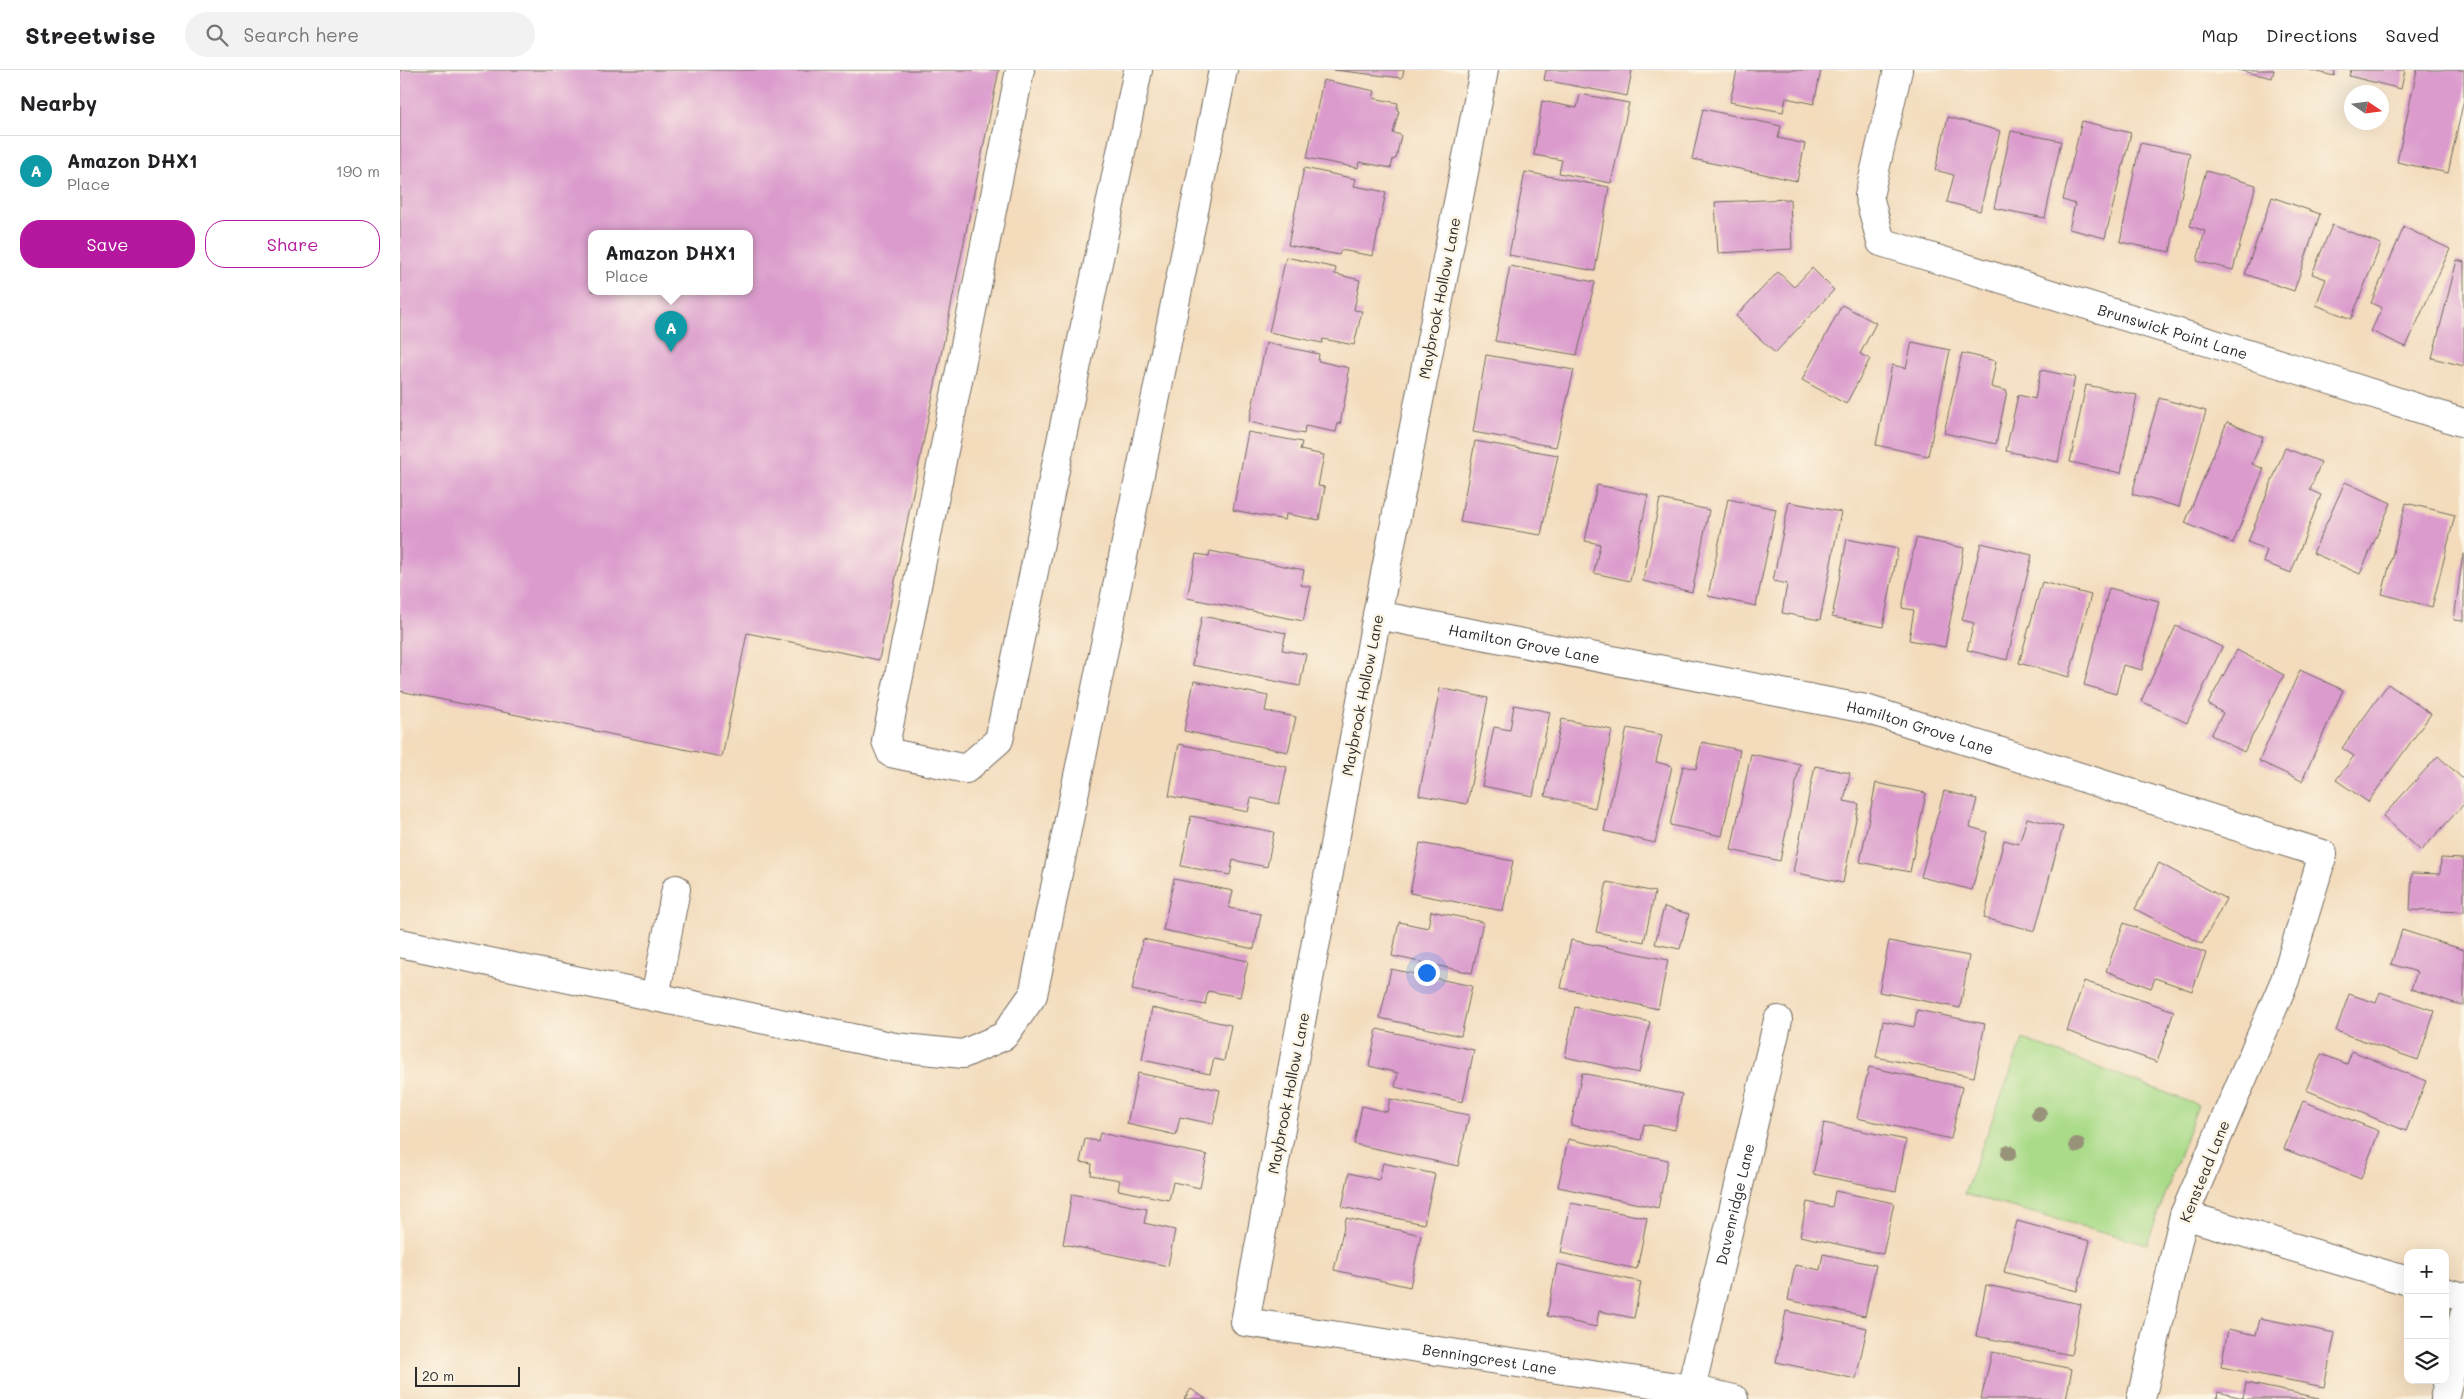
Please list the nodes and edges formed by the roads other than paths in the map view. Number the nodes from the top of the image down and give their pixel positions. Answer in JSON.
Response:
{"nodes":[{"id":1,"x":1020,"y":70,"type":"edge"},
{"id":2,"x":1138,"y":70,"type":"edge"},
{"id":3,"x":1223,"y":70,"type":"edge"},
{"id":4,"x":1484,"y":70,"type":"edge"},
{"id":5,"x":1898,"y":70,"type":"edge"},
{"id":6,"x":2464,"y":423,"type":"edge"},
{"id":7,"x":1377,"y":615,"type":"junction"},
{"id":8,"x":676,"y":889,"type":"dead end"},
{"id":9,"x":400,"y":943,"type":"edge"},
{"id":10,"x":2285,"y":980,"type":"joint"},
{"id":11,"x":655,"y":997,"type":"junction"},
{"id":12,"x":1778,"y":1020,"type":"dead end"},
{"id":13,"x":2184,"y":1215,"type":"junction"},
{"id":14,"x":2404,"y":1280,"type":"edge"},
{"id":15,"x":2449,"y":1293,"type":"edge"},
{"id":16,"x":2464,"y":1297,"type":"edge"},
{"id":17,"x":2464,"y":1316,"type":"edge"},
{"id":18,"x":1245,"y":1322,"type":"joint"},
{"id":19,"x":1691,"y":1389,"type":"junction"},
{"id":20,"x":1734,"y":1399,"type":"edge"},
{"id":21,"x":2141,"y":1399,"type":"edge"},
{"id":22,"x":2444,"y":1399,"type":"edge"}],
"edges":[{"from":1,"to":2,"type":"street"},
{"from":3,"to":11,"type":"street"},
{"from":4,"to":7,"type":"street","name":"Maybrook Hollow Lane"},
{"from":5,"to":6,"type":"street","name":"Brunswick Point Lane"},
{"from":7,"to":10,"type":"street","name":"Hamilton Grove Lane"},
{"from":7,"to":18,"type":"street","name":"Maybrook Hollow Lane"},
{"from":8,"to":11,"type":"street"},
{"from":9,"to":11,"type":"street"},
{"from":10,"to":13,"type":"street","name":"Kenstead Lane"},
{"from":12,"to":19,"type":"street","name":"Davenridge Lane"},
{"from":13,"to":14,"type":"street"},
{"from":13,"to":21,"type":"street","name":"Kenstead Lane"},
{"from":15,"to":16,"type":"street"},
{"from":17,"to":22,"type":"street"},
{"from":18,"to":19,"type":"street","name":"Benningcrest Lane"},
{"from":19,"to":20,"type":"street","name":"Benningcrest Lane"}]}
